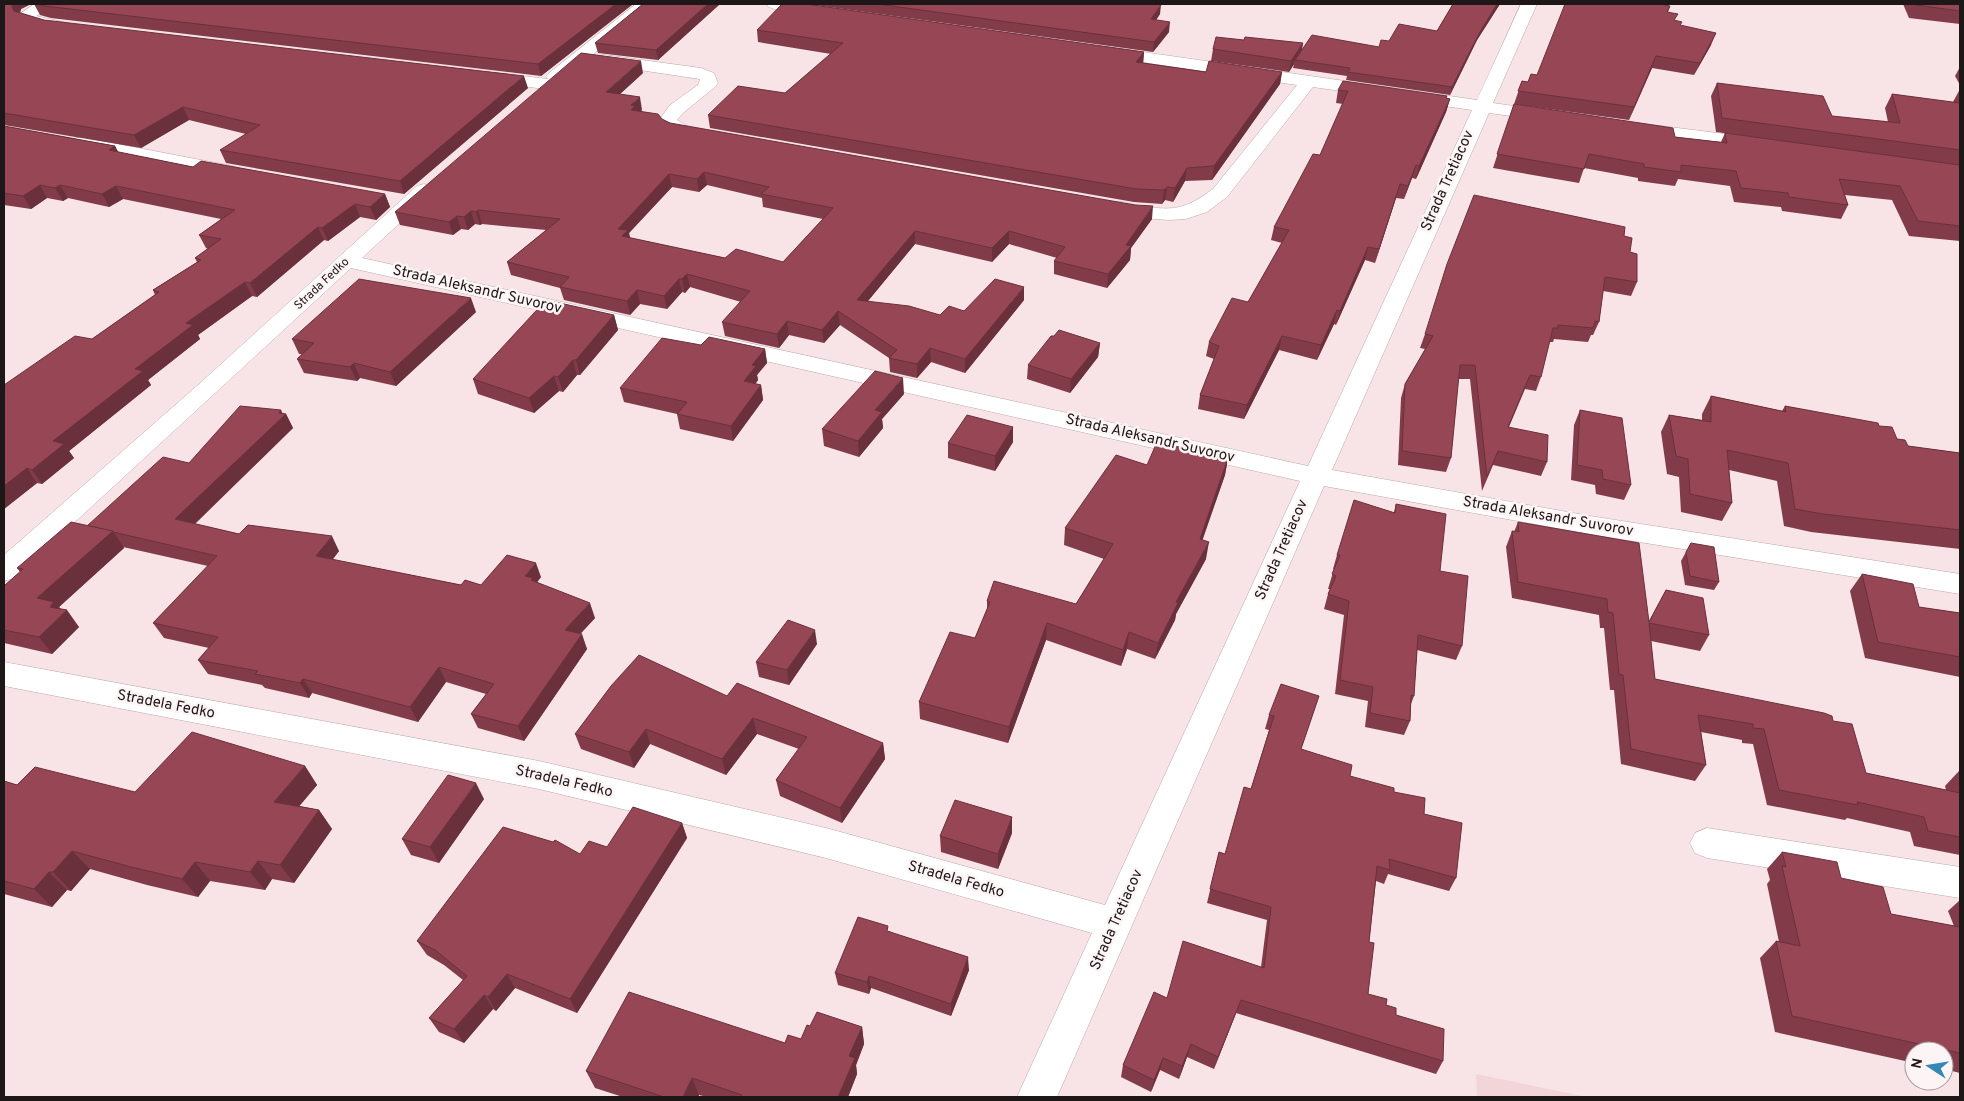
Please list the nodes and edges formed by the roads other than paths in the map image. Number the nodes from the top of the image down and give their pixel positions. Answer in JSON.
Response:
{"nodes":[{"id":1,"x":44,"y":4,"type":"edge"},
{"id":2,"x":645,"y":4,"type":"edge"},
{"id":3,"x":774,"y":4,"type":"edge"},
{"id":4,"x":1529,"y":4,"type":"edge"},
{"id":5,"x":837,"y":13,"type":"edge"},
{"id":6,"x":77,"y":28,"type":"edge"},
{"id":7,"x":1093,"y":50,"type":"edge"},
{"id":8,"x":579,"y":57,"type":"junction"},
{"id":9,"x":467,"y":75,"type":"edge"},
{"id":10,"x":1309,"y":81,"type":"junction"},
{"id":11,"x":546,"y":84,"type":"junction"},
{"id":12,"x":524,"y":103,"type":"edge"},
{"id":13,"x":1481,"y":108,"type":"junction"},
{"id":14,"x":1569,"y":119,"type":"edge"},
{"id":15,"x":1618,"y":126,"type":"edge"},
{"id":16,"x":718,"y":137,"type":"edge"},
{"id":17,"x":59,"y":139,"type":"edge"},
{"id":18,"x":1775,"y":147,"type":"edge"},
{"id":19,"x":252,"y":176,"type":"edge"},
{"id":20,"x":438,"y":178,"type":"edge"},
{"id":21,"x":1096,"y":203,"type":"edge"},
{"id":22,"x":347,"y":261,"type":"junction"},
{"id":23,"x":1316,"y":476,"type":"junction"},
{"id":24,"x":4,"y":571,"type":"edge"},
{"id":25,"x":1960,"y":584,"type":"edge"},
{"id":26,"x":4,"y":674,"type":"edge"},
{"id":27,"x":1707,"y":843,"type":"dead end"},
{"id":28,"x":1960,"y":883,"type":"edge"},
{"id":29,"x":1116,"y":924,"type":"junction"},
{"id":30,"x":1037,"y":1097,"type":"edge"}],
"edges":[{"from":1,"to":6,"type":"street"},
{"from":2,"to":8,"type":"street"},
{"from":3,"to":5,"type":"street"},
{"from":4,"to":13,"type":"street","name":"Strada Tretiacov"},
{"from":7,"to":10,"type":"street"},
{"from":8,"to":11,"type":"street"},
{"from":8,"to":16,"type":"street"},
{"from":9,"to":11,"type":"street"},
{"from":10,"to":13,"type":"street"},
{"from":10,"to":21,"type":"street"},
{"from":11,"to":12,"type":"street"},
{"from":13,"to":14,"type":"street"},
{"from":13,"to":23,"type":"street","name":"Strada Tretiacov"},
{"from":15,"to":18,"type":"street"},
{"from":17,"to":19,"type":"street"},
{"from":20,"to":22,"type":"street","name":"Strada Fedko"},
{"from":22,"to":23,"type":"street","name":"Strada Aleksandr Suvorov"},
{"from":22,"to":24,"type":"street","name":"Strada Fedko"},
{"from":23,"to":25,"type":"street","name":"Strada Aleksandr Suvorov"},
{"from":23,"to":29,"type":"street","name":"Strada Tretiacov"},
{"from":26,"to":29,"type":"street","name":"Stradela Fedko"},
{"from":27,"to":28,"type":"street"},
{"from":29,"to":30,"type":"street","name":"Strada Tretiacov"}]}
